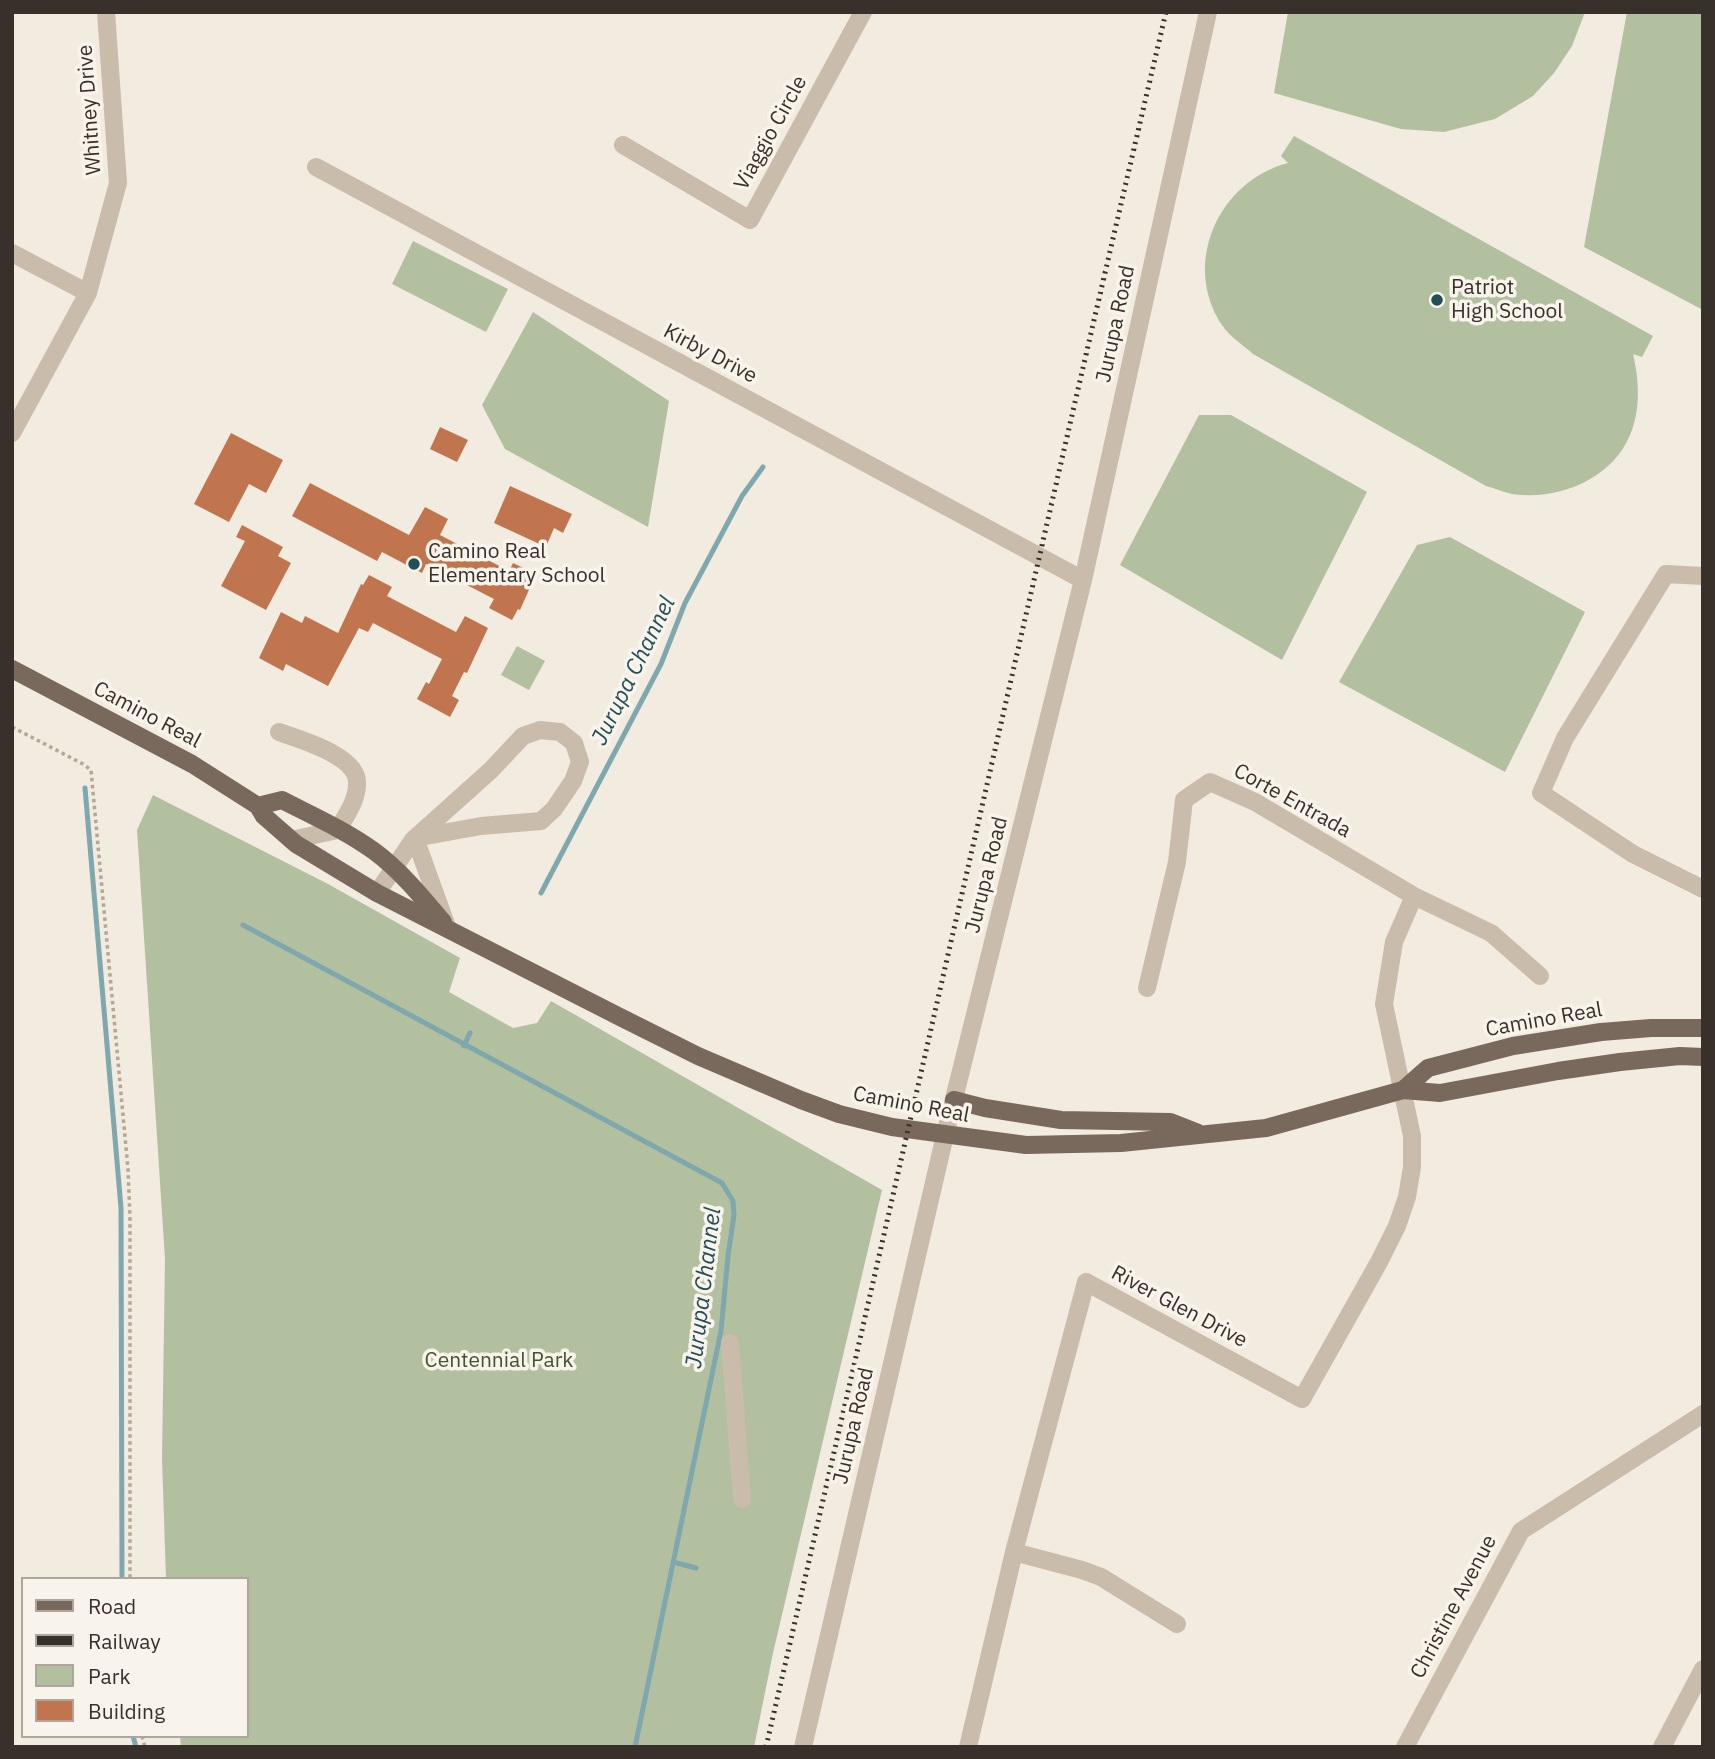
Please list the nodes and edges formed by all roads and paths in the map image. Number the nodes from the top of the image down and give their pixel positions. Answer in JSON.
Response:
{"nodes":[{"id":1,"x":106,"y":12,"type":"edge"},
{"id":2,"x":863,"y":12,"type":"edge"},
{"id":3,"x":1208,"y":12,"type":"edge"},
{"id":4,"x":623,"y":145,"type":"dead end"},
{"id":5,"x":316,"y":167,"type":"dead end"},
{"id":6,"x":12,"y":253,"type":"edge"},
{"id":7,"x":88,"y":293,"type":"junction"},
{"id":8,"x":12,"y":433,"type":"edge"},
{"id":9,"x":1703,"y":576,"type":"edge"},
{"id":10,"x":1083,"y":580,"type":"junction"},
{"id":11,"x":12,"y":669,"type":"edge"},
{"id":12,"x":12,"y":727,"type":"edge"},
{"id":13,"x":279,"y":732,"type":"dead end"},
{"id":14,"x":258,"y":806,"type":"junction"},
{"id":15,"x":338,"y":830,"type":"junction"},
{"id":16,"x":415,"y":838,"type":"junction"},
{"id":17,"x":291,"y":839,"type":"junction"},
{"id":18,"x":394,"y":869,"type":"junction"},
{"id":19,"x":1703,"y":889,"type":"edge"},
{"id":20,"x":377,"y":894,"type":"junction"},
{"id":21,"x":1413,"y":896,"type":"junction"},
{"id":22,"x":447,"y":927,"type":"junction"},
{"id":23,"x":1540,"y":976,"type":"dead end"},
{"id":24,"x":1147,"y":988,"type":"dead end"},
{"id":25,"x":1703,"y":1028,"type":"edge"},
{"id":26,"x":1703,"y":1057,"type":"edge"},
{"id":27,"x":1403,"y":1090,"type":"junction"},
{"id":28,"x":954,"y":1100,"type":"junction"},
{"id":29,"x":945,"y":1135,"type":"junction"},
{"id":30,"x":1205,"y":1135,"type":"junction"},
{"id":31,"x":730,"y":1343,"type":"dead end"},
{"id":32,"x":1703,"y":1413,"type":"edge"},
{"id":33,"x":742,"y":1499,"type":"dead end"},
{"id":34,"x":1014,"y":1552,"type":"junction"},
{"id":35,"x":130,"y":1577,"type":"edge"},
{"id":36,"x":1177,"y":1623,"type":"dead end"},
{"id":37,"x":1703,"y":1669,"type":"edge"},
{"id":38,"x":803,"y":1747,"type":"edge"},
{"id":39,"x":968,"y":1747,"type":"edge"},
{"id":40,"x":1405,"y":1747,"type":"edge"},
{"id":41,"x":1662,"y":1747,"type":"edge"}],
"edges":[{"from":1,"to":7,"type":"street","name":"Whitney Drive"},
{"from":2,"to":4,"type":"street","name":"Viaggio Circle"},
{"from":3,"to":10,"type":"street","name":"Jurupa Road"},
{"from":5,"to":10,"type":"street","name":"Kirby Drive"},
{"from":6,"to":7,"type":"street"},
{"from":7,"to":8,"type":"street","name":"Whitney Drive"},
{"from":9,"to":19,"type":"street"},
{"from":10,"to":28,"type":"street","name":"Jurupa Road"},
{"from":11,"to":14,"type":"main road","name":"Camino Real"},
{"from":12,"to":35,"type":"path"},
{"from":13,"to":15,"type":"street"},
{"from":14,"to":15,"type":"main road","name":"Camino Real"},
{"from":14,"to":17,"type":"main road","name":"Camino Real"},
{"from":15,"to":17,"type":"street"},
{"from":15,"to":18,"type":"main road","name":"Camino Real"},
{"from":16,"to":16,"type":"street"},
{"from":16,"to":18,"type":"street"},
{"from":16,"to":22,"type":"street"},
{"from":17,"to":20,"type":"main road","name":"Camino Real"},
{"from":18,"to":20,"type":"street"},
{"from":18,"to":22,"type":"main road","name":"Camino Real"},
{"from":20,"to":22,"type":"main road","name":"Camino Real"},
{"from":21,"to":23,"type":"street","name":"Corte Entrada"},
{"from":21,"to":24,"type":"street","name":"Corte Entrada"},
{"from":21,"to":27,"type":"street"},
{"from":22,"to":29,"type":"main road","name":"Camino Real"},
{"from":25,"to":27,"type":"main road","name":"Camino Real"},
{"from":26,"to":27,"type":"main road","name":"Camino Real"},
{"from":27,"to":30,"type":"main road","name":"Camino Real"},
{"from":27,"to":34,"type":"street","name":"River Glen Drive"},
{"from":28,"to":29,"type":"street","name":"Jurupa Road"},
{"from":28,"to":30,"type":"main road"},
{"from":29,"to":30,"type":"main road","name":"Camino Real"},
{"from":29,"to":38,"type":"street","name":"Jurupa Road"},
{"from":31,"to":33,"type":"street"},
{"from":32,"to":40,"type":"street","name":"Christine Avenue"},
{"from":34,"to":36,"type":"street"},
{"from":34,"to":39,"type":"street","name":"River Glen Drive"},
{"from":37,"to":41,"type":"street"}]}
